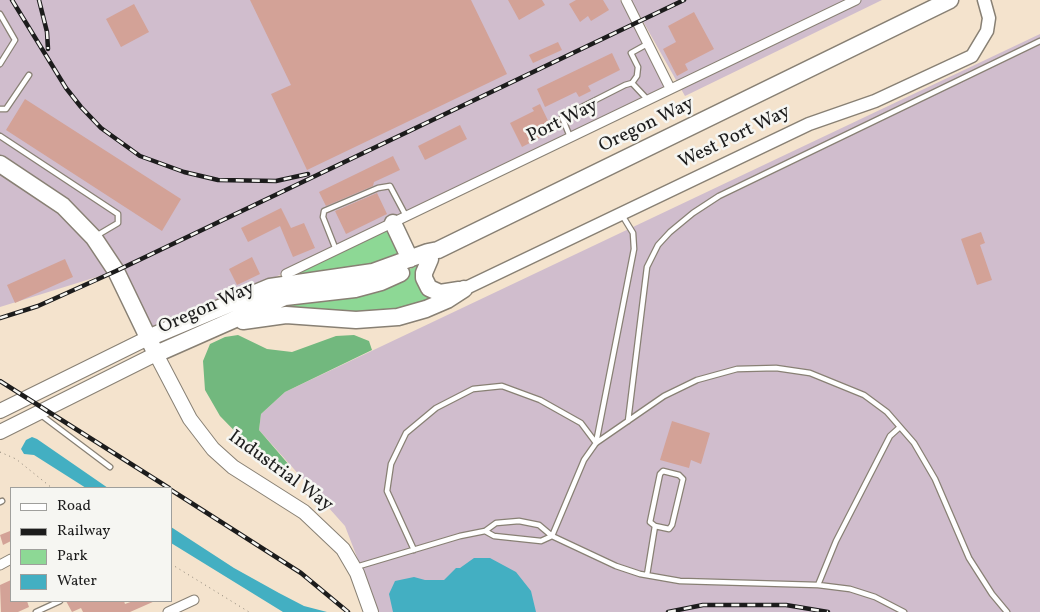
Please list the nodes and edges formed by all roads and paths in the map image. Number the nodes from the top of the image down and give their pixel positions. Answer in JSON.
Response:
{"nodes":[{"id":1,"x":626,"y":0,"type":"edge"},
{"id":2,"x":856,"y":0,"type":"edge"},
{"id":3,"x":950,"y":0,"type":"edge"},
{"id":4,"x":984,"y":0,"type":"edge"},
{"id":5,"x":0,"y":14,"type":"edge"},
{"id":6,"x":1040,"y":41,"type":"edge"},
{"id":7,"x":649,"y":43,"type":"junction"},
{"id":8,"x":0,"y":64,"type":"edge"},
{"id":9,"x":29,"y":74,"type":"dead end"},
{"id":10,"x":632,"y":83,"type":"junction"},
{"id":11,"x":670,"y":88,"type":"junction"},
{"id":12,"x":647,"y":99,"type":"junction"},
{"id":13,"x":0,"y":109,"type":"edge"},
{"id":14,"x":0,"y":136,"type":"edge"},
{"id":15,"x":570,"y":137,"type":"junction"},
{"id":16,"x":0,"y":164,"type":"edge"},
{"id":17,"x":622,"y":214,"type":"junction"},
{"id":18,"x":399,"y":220,"type":"junction"},
{"id":19,"x":94,"y":238,"type":"junction"},
{"id":20,"x":336,"y":250,"type":"junction"},
{"id":21,"x":434,"y":255,"type":"junction"},
{"id":22,"x":410,"y":259,"type":"junction"},
{"id":23,"x":286,"y":274,"type":"dead end"},
{"id":24,"x":464,"y":290,"type":"junction"},
{"id":25,"x":221,"y":324,"type":"junction"},
{"id":26,"x":148,"y":338,"type":"junction"},
{"id":27,"x":156,"y":354,"type":"junction"},
{"id":28,"x":0,"y":411,"type":"edge"},
{"id":29,"x":38,"y":413,"type":"junction"},
{"id":30,"x":628,"y":421,"type":"junction"},
{"id":31,"x":900,"y":427,"type":"junction"},
{"id":32,"x":0,"y":432,"type":"edge"},
{"id":33,"x":596,"y":443,"type":"junction"},
{"id":34,"x":0,"y":452,"type":"edge"},
{"id":35,"x":110,"y":467,"type":"dead end"},
{"id":36,"x":51,"y":487,"type":"edge"},
{"id":37,"x":655,"y":526,"type":"junction"},
{"id":38,"x":485,"y":530,"type":"junction"},
{"id":39,"x":552,"y":536,"type":"junction"},
{"id":40,"x":414,"y":550,"type":"junction"},
{"id":41,"x":172,"y":565,"type":"edge"},
{"id":42,"x":354,"y":568,"type":"junction"},
{"id":43,"x":647,"y":575,"type":"junction"},
{"id":44,"x":818,"y":585,"type":"junction"},
{"id":45,"x":194,"y":600,"type":"dead end"},
{"id":46,"x":58,"y":602,"type":"edge"},
{"id":47,"x":36,"y":612,"type":"edge"},
{"id":48,"x":168,"y":612,"type":"edge"},
{"id":49,"x":249,"y":612,"type":"edge"},
{"id":50,"x":371,"y":612,"type":"edge"},
{"id":51,"x":904,"y":612,"type":"edge"},
{"id":52,"x":1007,"y":612,"type":"edge"}],
"edges":[{"from":1,"to":7,"type":"street"},
{"from":2,"to":11,"type":"street","name":"Port Way"},
{"from":3,"to":21,"type":"highway","name":"Oregon Way"},
{"from":4,"to":17,"type":"street","name":"West Port Way"},
{"from":5,"to":8,"type":"lane"},
{"from":6,"to":30,"type":"lane"},
{"from":7,"to":10,"type":"lane"},
{"from":7,"to":11,"type":"street"},
{"from":9,"to":13,"type":"lane"},
{"from":10,"to":12,"type":"lane"},
{"from":10,"to":15,"type":"lane"},
{"from":11,"to":12,"type":"street","name":"Port Way"},
{"from":12,"to":15,"type":"street","name":"Port Way"},
{"from":14,"to":19,"type":"lane"},
{"from":15,"to":18,"type":"street","name":"Port Way"},
{"from":16,"to":19,"type":"highway","name":"Industrial Way"},
{"from":17,"to":24,"type":"street","name":"West Port Way"},
{"from":17,"to":33,"type":"lane"},
{"from":18,"to":20,"type":"street","name":"Port Way"},
{"from":18,"to":20,"type":"lane"},
{"from":18,"to":22,"type":"highway"},
{"from":19,"to":26,"type":"highway","name":"Industrial Way"},
{"from":20,"to":23,"type":"street","name":"Port Way"},
{"from":21,"to":22,"type":"highway","name":"Oregon Way"},
{"from":21,"to":24,"type":"highway"},
{"from":21,"to":25,"type":"highway","name":"Oregon Way"},
{"from":22,"to":26,"type":"highway","name":"Oregon Way"},
{"from":24,"to":25,"type":"highway"},
{"from":25,"to":27,"type":"highway","name":"Oregon Way"},
{"from":26,"to":27,"type":"highway","name":"Industrial Way"},
{"from":26,"to":28,"type":"main road","name":"Oregon Way"},
{"from":27,"to":29,"type":"main road","name":"Oregon Way"},
{"from":27,"to":42,"type":"main road","name":"Industrial Way"},
{"from":29,"to":32,"type":"main road","name":"Oregon Way"},
{"from":29,"to":35,"type":"lane"},
{"from":30,"to":31,"type":"lane"},
{"from":30,"to":33,"type":"lane"},
{"from":31,"to":44,"type":"lane"},
{"from":31,"to":52,"type":"lane"},
{"from":33,"to":39,"type":"lane"},
{"from":33,"to":40,"type":"lane"},
{"from":34,"to":36,"type":"path"},
{"from":37,"to":37,"type":"lane"},
{"from":37,"to":43,"type":"lane"},
{"from":38,"to":39,"type":"lane"},
{"from":38,"to":39,"type":"lane"},
{"from":38,"to":40,"type":"lane"},
{"from":39,"to":43,"type":"lane"},
{"from":40,"to":42,"type":"lane"},
{"from":41,"to":49,"type":"path"},
{"from":42,"to":50,"type":"main road","name":"Industrial Way"},
{"from":43,"to":44,"type":"lane"},
{"from":44,"to":51,"type":"lane"},
{"from":45,"to":48,"type":"street"},
{"from":46,"to":47,"type":"lane"}]}
